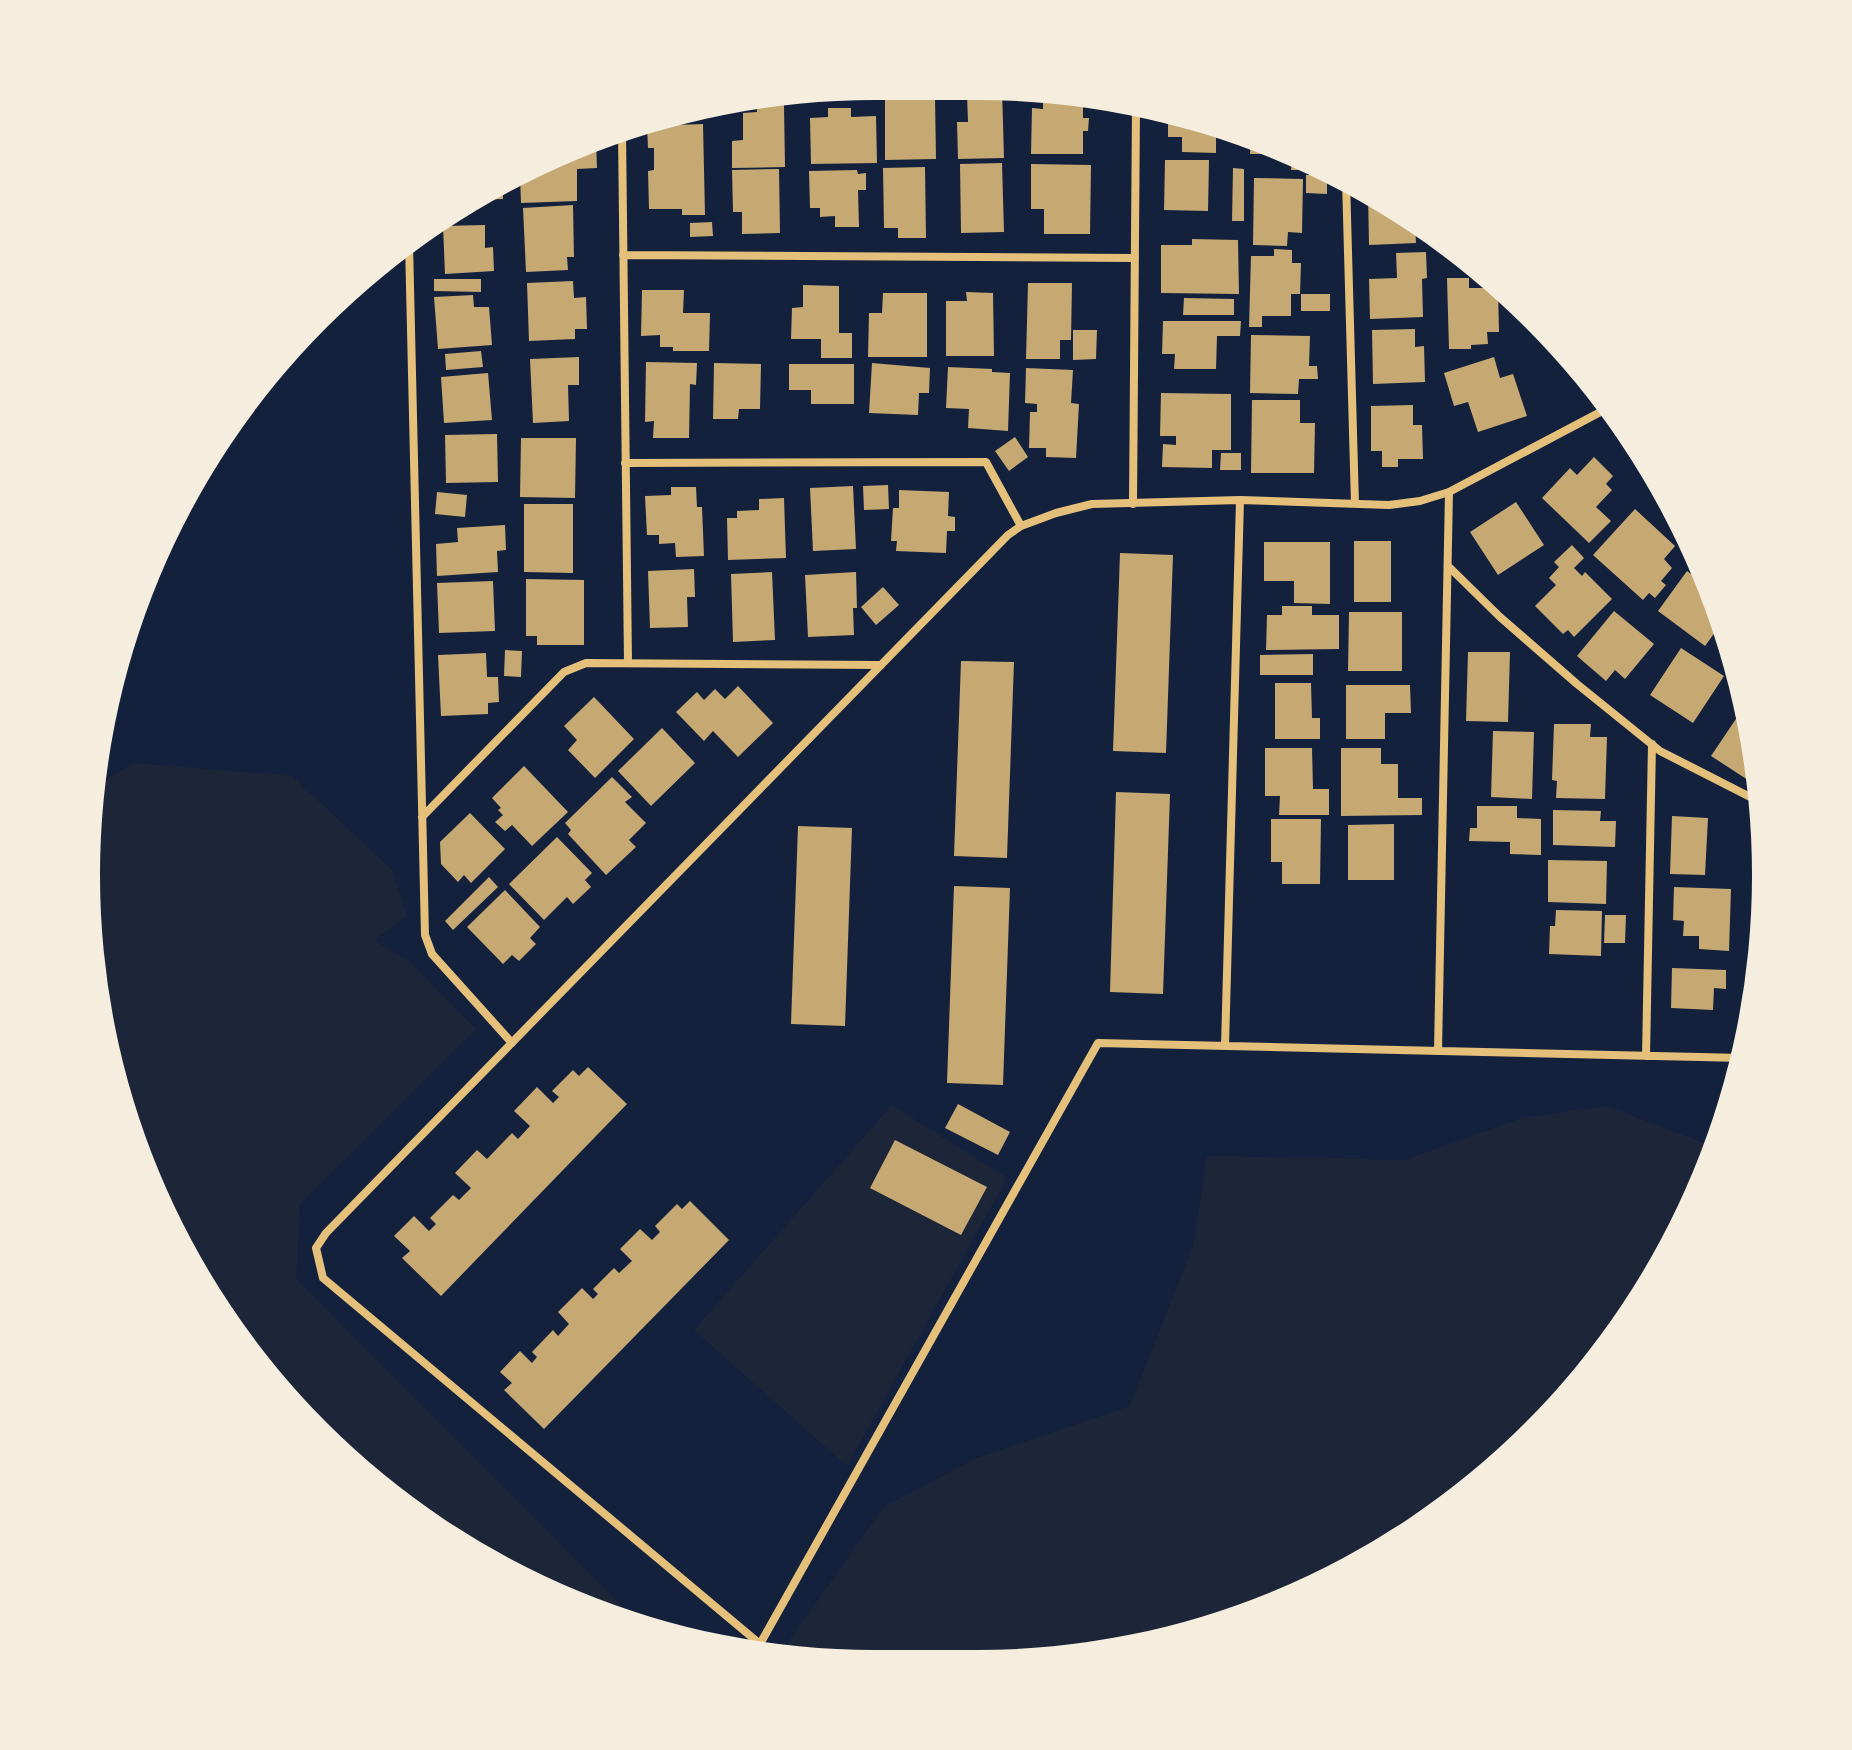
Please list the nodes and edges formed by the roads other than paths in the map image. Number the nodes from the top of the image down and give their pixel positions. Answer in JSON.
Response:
{"nodes":[{"id":1,"x":1136,"y":117,"type":"edge"},
{"id":2,"x":622,"y":142,"type":"edge"},
{"id":3,"x":1346,"y":194,"type":"edge"},
{"id":4,"x":623,"y":255,"type":"junction"},
{"id":5,"x":409,"y":256,"type":"edge"},
{"id":6,"x":1135,"y":258,"type":"junction"},
{"id":7,"x":1599,"y":413,"type":"edge"},
{"id":8,"x":625,"y":463,"type":"junction"},
{"id":9,"x":1449,"y":492,"type":"junction"},
{"id":10,"x":1240,"y":500,"type":"junction"},
{"id":11,"x":1133,"y":504,"type":"junction"},
{"id":12,"x":1355,"y":504,"type":"junction"},
{"id":13,"x":1021,"y":526,"type":"junction"},
{"id":14,"x":1448,"y":566,"type":"junction"},
{"id":15,"x":628,"y":663,"type":"junction"},
{"id":16,"x":881,"y":665,"type":"junction"},
{"id":17,"x":1652,"y":744,"type":"junction"},
{"id":18,"x":1747,"y":796,"type":"edge"},
{"id":19,"x":422,"y":817,"type":"junction"},
{"id":20,"x":512,"y":1043,"type":"junction"},
{"id":21,"x":1225,"y":1046,"type":"junction"},
{"id":22,"x":1438,"y":1051,"type":"junction"},
{"id":23,"x":1646,"y":1056,"type":"junction"},
{"id":24,"x":1730,"y":1058,"type":"edge"},
{"id":25,"x":755,"y":1640,"type":"edge"},
{"id":26,"x":762,"y":1641,"type":"edge"}],
"edges":[{"from":1,"to":6,"type":"street"},
{"from":2,"to":4,"type":"street"},
{"from":3,"to":12,"type":"street"},
{"from":4,"to":6,"type":"street"},
{"from":4,"to":8,"type":"street"},
{"from":5,"to":19,"type":"street"},
{"from":6,"to":11,"type":"street"},
{"from":7,"to":9,"type":"street"},
{"from":8,"to":13,"type":"street"},
{"from":8,"to":15,"type":"street"},
{"from":9,"to":12,"type":"street"},
{"from":9,"to":14,"type":"street"},
{"from":10,"to":11,"type":"street"},
{"from":10,"to":12,"type":"street"},
{"from":10,"to":21,"type":"street"},
{"from":11,"to":13,"type":"street"},
{"from":13,"to":16,"type":"street"},
{"from":14,"to":17,"type":"street"},
{"from":14,"to":22,"type":"street"},
{"from":15,"to":16,"type":"street"},
{"from":15,"to":19,"type":"street"},
{"from":16,"to":20,"type":"street"},
{"from":17,"to":18,"type":"street"},
{"from":17,"to":23,"type":"street"},
{"from":19,"to":20,"type":"street"},
{"from":20,"to":25,"type":"street"},
{"from":21,"to":22,"type":"street"},
{"from":21,"to":26,"type":"street"},
{"from":22,"to":23,"type":"street"},
{"from":23,"to":24,"type":"street"}]}
